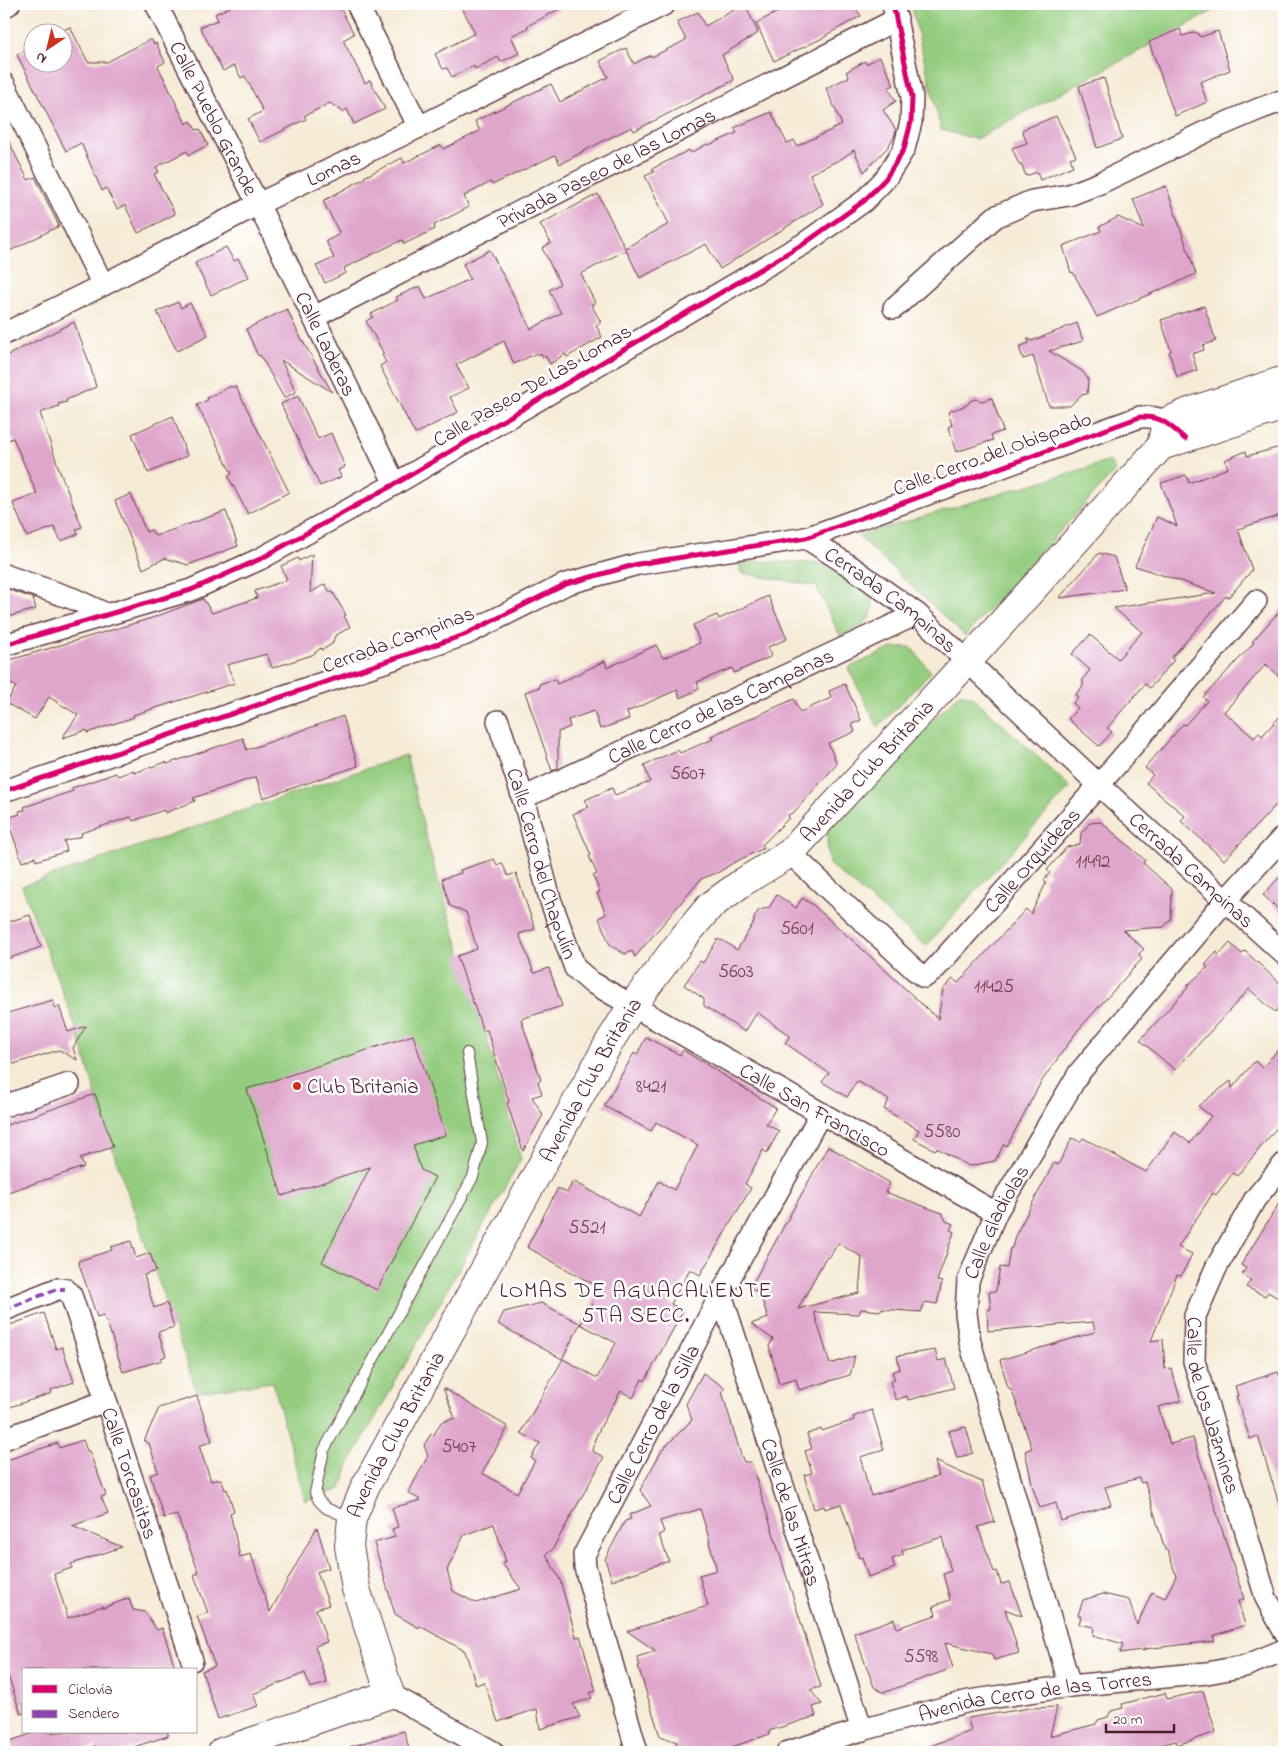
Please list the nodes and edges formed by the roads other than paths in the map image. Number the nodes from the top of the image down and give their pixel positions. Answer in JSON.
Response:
{"nodes":[{"id":1,"x":9,"y":4,"type":"edge"},
{"id":2,"x":156,"y":4,"type":"edge"},
{"id":3,"x":357,"y":4,"type":"edge"},
{"id":4,"x":665,"y":4,"type":"edge"},
{"id":5,"x":4,"y":7,"type":"edge"},
{"id":6,"x":895,"y":12,"type":"edge"},
{"id":7,"x":4,"y":84,"type":"edge"},
{"id":8,"x":1284,"y":100,"type":"edge"},
{"id":9,"x":419,"y":127,"type":"junction"},
{"id":10,"x":258,"y":204,"type":"junction"},
{"id":11,"x":103,"y":285,"type":"junction"},
{"id":12,"x":894,"y":308,"type":"dead end"},
{"id":13,"x":314,"y":317,"type":"junction"},
{"id":14,"x":4,"y":334,"type":"edge"},
{"id":15,"x":1284,"y":380,"type":"edge"},
{"id":16,"x":1284,"y":406,"type":"edge"},
{"id":17,"x":1171,"y":436,"type":"junction"},
{"id":18,"x":395,"y":484,"type":"junction"},
{"id":19,"x":806,"y":538,"type":"junction"},
{"id":20,"x":4,"y":575,"type":"edge"},
{"id":21,"x":1256,"y":601,"type":"dead end"},
{"id":22,"x":106,"y":614,"type":"junction"},
{"id":23,"x":918,"y":614,"type":"junction"},
{"id":24,"x":4,"y":645,"type":"edge"},
{"id":25,"x":967,"y":662,"type":"junction"},
{"id":26,"x":498,"y":721,"type":"dead end"},
{"id":27,"x":1099,"y":785,"type":"junction"},
{"id":28,"x":4,"y":791,"type":"edge"},
{"id":29,"x":523,"y":798,"type":"junction"},
{"id":30,"x":1284,"y":836,"type":"edge"},
{"id":31,"x":790,"y":853,"type":"junction"},
{"id":32,"x":1225,"y":901,"type":"junction"},
{"id":33,"x":1284,"y":954,"type":"edge"},
{"id":34,"x":632,"y":1006,"type":"junction"},
{"id":35,"x":468,"y":1053,"type":"dead end"},
{"id":36,"x":69,"y":1084,"type":"dead end"},
{"id":37,"x":4,"y":1106,"type":"edge"},
{"id":38,"x":821,"y":1113,"type":"junction"},
{"id":39,"x":1284,"y":1164,"type":"edge"},
{"id":40,"x":996,"y":1213,"type":"junction"},
{"id":41,"x":721,"y":1294,"type":"junction"},
{"id":42,"x":4,"y":1310,"type":"edge"},
{"id":43,"x":105,"y":1401,"type":"junction"},
{"id":44,"x":4,"y":1439,"type":"edge"},
{"id":45,"x":352,"y":1519,"type":"junction"},
{"id":46,"x":1284,"y":1631,"type":"edge"},
{"id":47,"x":1284,"y":1650,"type":"edge"},
{"id":48,"x":192,"y":1660,"type":"dead end"},
{"id":49,"x":1070,"y":1686,"type":"junction"},
{"id":50,"x":390,"y":1694,"type":"junction"},
{"id":51,"x":862,"y":1730,"type":"junction"},
{"id":52,"x":222,"y":1752,"type":"edge"},
{"id":53,"x":493,"y":1752,"type":"edge"},
{"id":54,"x":638,"y":1752,"type":"edge"},
{"id":55,"x":788,"y":1752,"type":"edge"}],
"edges":[{"from":1,"to":5,"type":"street"},
{"from":2,"to":10,"type":"street","name":"Calle Pueblo Grande"},
{"from":3,"to":9,"type":"street"},
{"from":4,"to":9,"type":"street","name":"Lomas"},
{"from":6,"to":13,"type":"street","name":"Privada Paseo de las Lomas"},
{"from":6,"to":18,"type":"street","name":"Calle Paseo De Las Lomas"},
{"from":7,"to":11,"type":"street"},
{"from":8,"to":12,"type":"street"},
{"from":9,"to":10,"type":"street","name":"Lomas"},
{"from":10,"to":11,"type":"street","name":"Lomas"},
{"from":10,"to":13,"type":"street","name":"Calle Laderas"},
{"from":11,"to":14,"type":"street","name":"Lomas"},
{"from":13,"to":18,"type":"street","name":"Calle Laderas"},
{"from":15,"to":17,"type":"main road"},
{"from":16,"to":17,"type":"main road"},
{"from":17,"to":19,"type":"street","name":"Calle Cerro del Obispado"},
{"from":17,"to":25,"type":"main road","name":"Avenida Club Britania"},
{"from":18,"to":22,"type":"street","name":"Calle Paseo De Las Lomas"},
{"from":19,"to":23,"type":"street","name":"Cerrada Campinas"},
{"from":19,"to":28,"type":"street","name":"Cerrada Campinas"},
{"from":20,"to":22,"type":"street"},
{"from":21,"to":27,"type":"street","name":"Calle Orquídeas"},
{"from":22,"to":24,"type":"street","name":"Calle Paseo De Las Lomas"},
{"from":23,"to":25,"type":"street","name":"Cerrada Campinas"},
{"from":23,"to":29,"type":"street","name":"Calle Cerro de las Campanas"},
{"from":25,"to":27,"type":"street","name":"Cerrada Campinas"},
{"from":25,"to":31,"type":"main road","name":"Avenida Club Britania"},
{"from":26,"to":29,"type":"street","name":"Calle Cerro del Chapulín"},
{"from":27,"to":31,"type":"street","name":"Calle Orquídeas"},
{"from":27,"to":32,"type":"street","name":"Cerrada Campinas"},
{"from":29,"to":34,"type":"street","name":"Calle Cerro del Chapulín"},
{"from":30,"to":32,"type":"street","name":"Calle Gladiolas"},
{"from":31,"to":34,"type":"main road","name":"Avenida Club Britania"},
{"from":32,"to":33,"type":"street","name":"Cerrada Campinas"},
{"from":32,"to":40,"type":"street","name":"Calle Gladiolas"},
{"from":34,"to":38,"type":"street","name":"Calle San Francisco"},
{"from":34,"to":45,"type":"main road","name":"Avenida Club Britania"},
{"from":35,"to":45,"type":"lane"},
{"from":36,"to":37,"type":"street"},
{"from":38,"to":40,"type":"street","name":"Calle San Francisco"},
{"from":38,"to":41,"type":"street","name":"Calle Cerro de la Silla"},
{"from":39,"to":46,"type":"street","name":"Calle de los Jazmines"},
{"from":40,"to":49,"type":"street","name":"Calle Gladiolas"},
{"from":41,"to":51,"type":"street","name":"Calle de las Mitras"},
{"from":41,"to":54,"type":"street","name":"Calle Cerro de la Silla"},
{"from":42,"to":43,"type":"street","name":"Calle Torcasitas"},
{"from":43,"to":44,"type":"street"},
{"from":43,"to":48,"type":"street","name":"Calle Torcasitas"},
{"from":45,"to":50,"type":"main road","name":"Avenida Club Britania"},
{"from":47,"to":49,"type":"street","name":"Avenida Cerro de las Torres"},
{"from":49,"to":51,"type":"street","name":"Avenida Cerro de las Torres"},
{"from":50,"to":52,"type":"main road"},
{"from":50,"to":53,"type":"street"},
{"from":51,"to":55,"type":"street","name":"Avenida Cerro de las Torres"}]}
